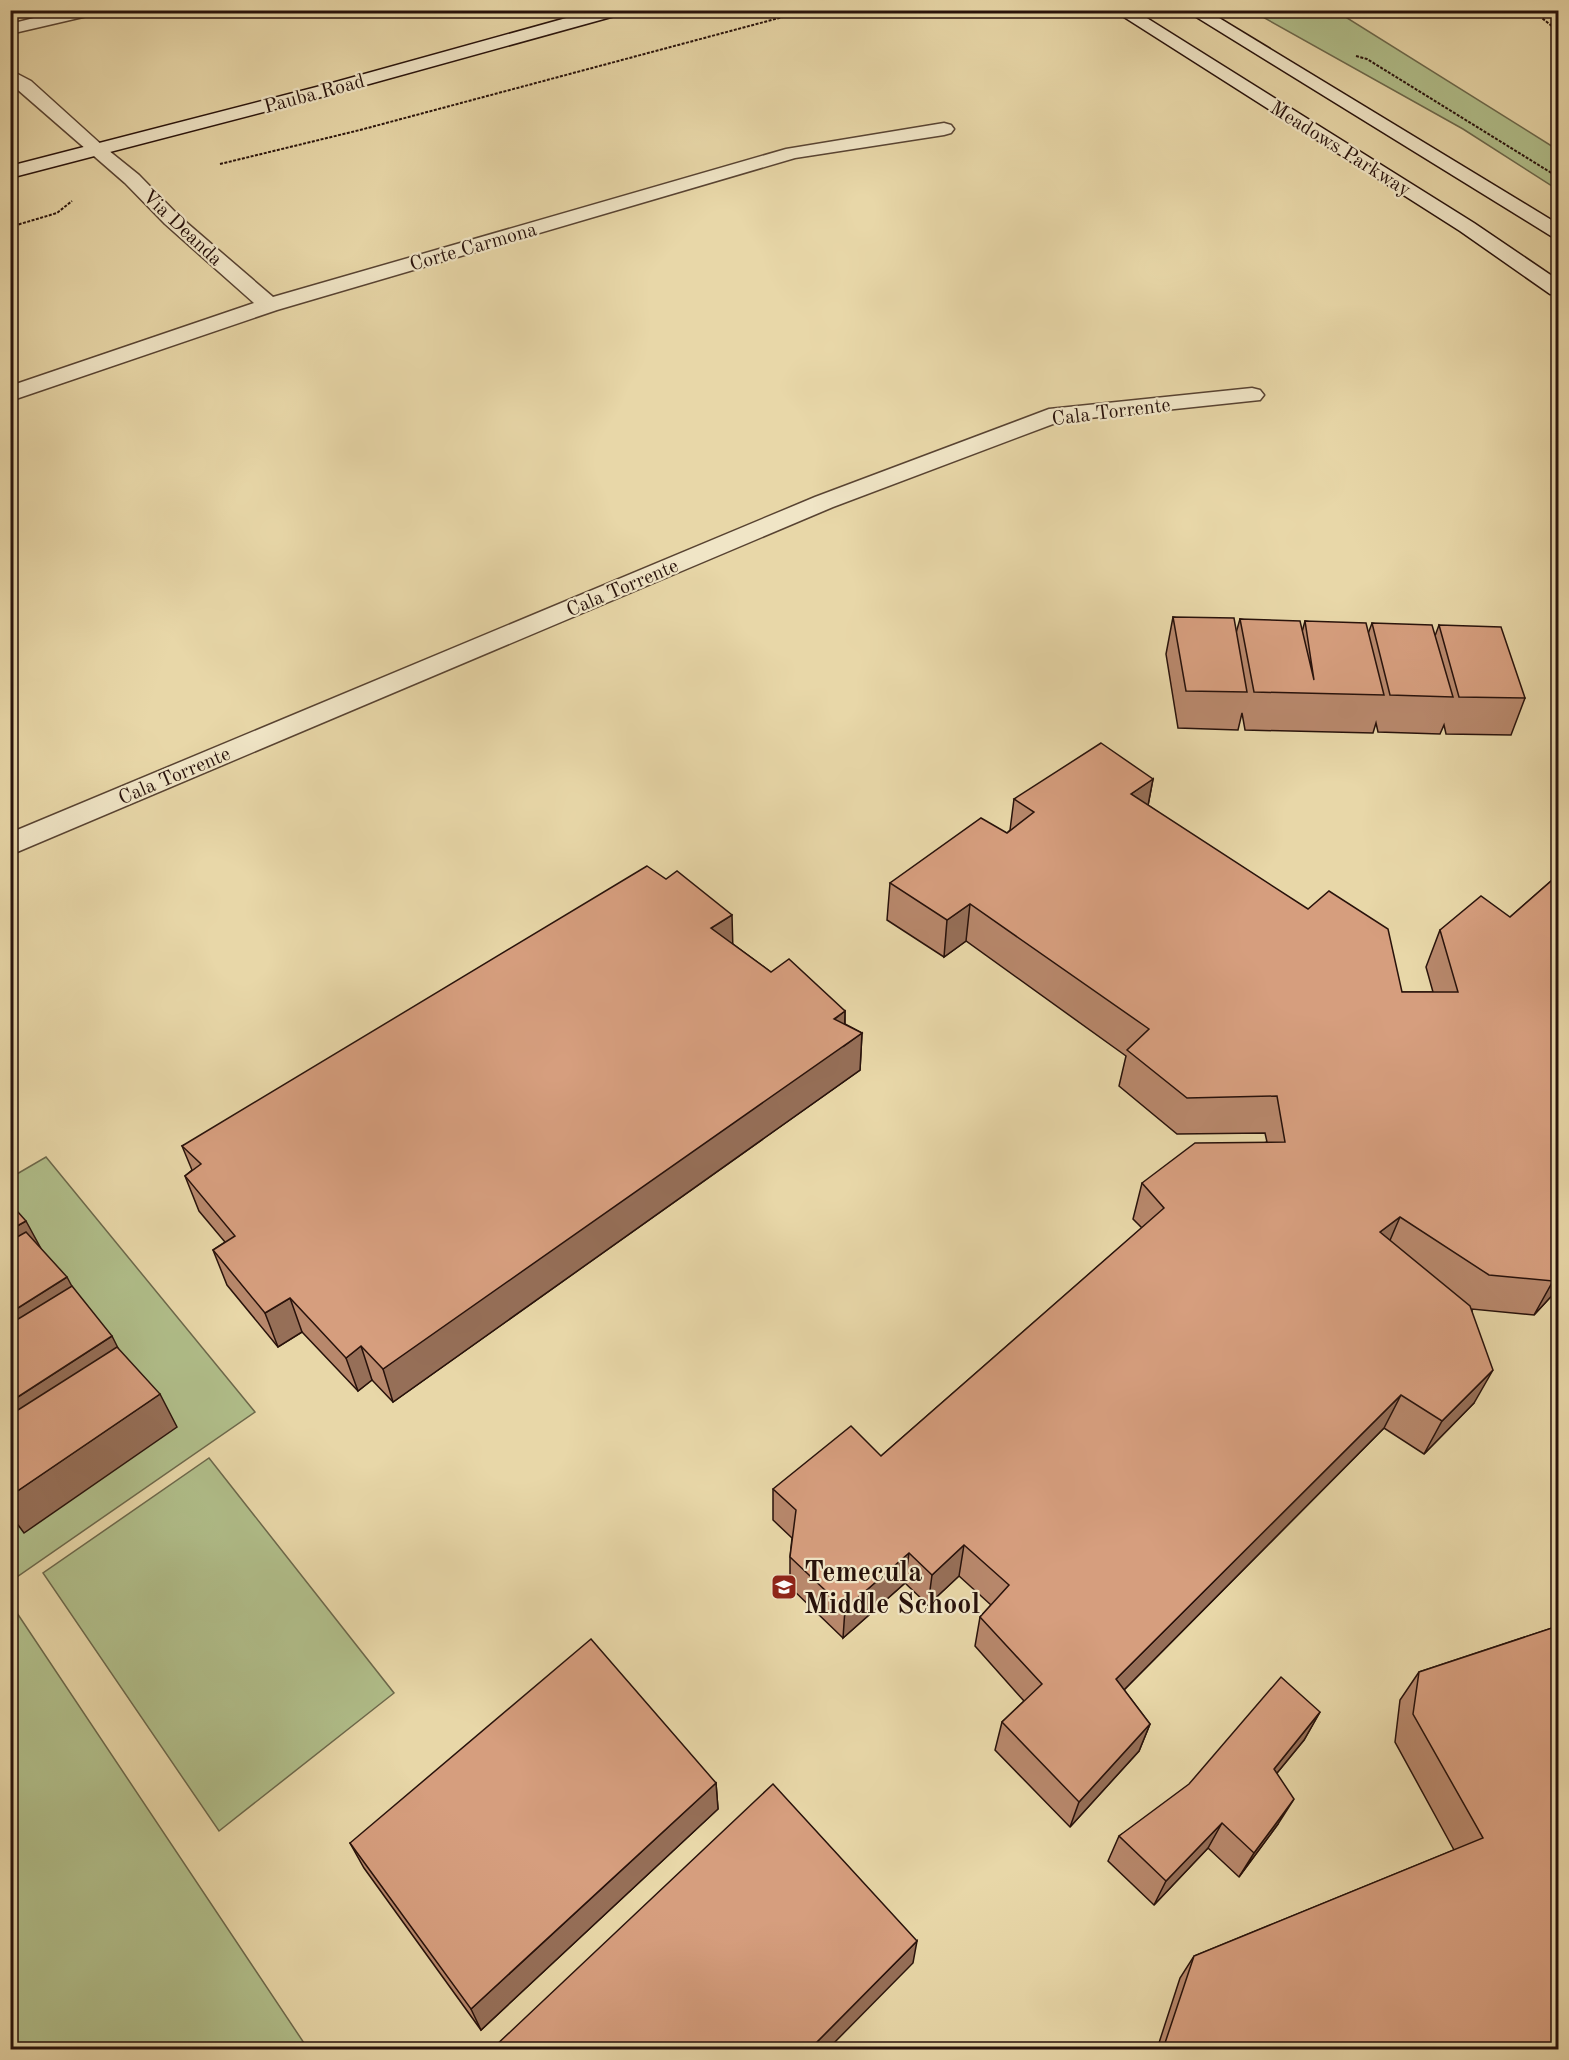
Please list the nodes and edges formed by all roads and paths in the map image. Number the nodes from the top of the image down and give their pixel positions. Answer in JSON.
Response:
{"nodes":[{"id":1,"x":90,"y":10,"type":"edge"},
{"id":2,"x":616,"y":10,"type":"edge"},
{"id":3,"x":809,"y":10,"type":"edge"},
{"id":4,"x":1121,"y":10,"type":"edge"},
{"id":5,"x":1193,"y":10,"type":"edge"},
{"id":6,"x":1533,"y":10,"type":"edge"},
{"id":7,"x":10,"y":29,"type":"edge"},
{"id":8,"x":1558,"y":31,"type":"edge"},
{"id":9,"x":10,"y":75,"type":"edge"},
{"id":10,"x":944,"y":129,"type":"dead end"},
{"id":11,"x":96,"y":150,"type":"junction"},
{"id":12,"x":213,"y":165,"type":"dead end"},
{"id":13,"x":10,"y":172,"type":"edge"},
{"id":14,"x":132,"y":180,"type":"junction"},
{"id":15,"x":10,"y":227,"type":"edge"},
{"id":16,"x":1558,"y":232,"type":"edge"},
{"id":17,"x":1558,"y":290,"type":"edge"},
{"id":18,"x":269,"y":305,"type":"junction"},
{"id":19,"x":10,"y":394,"type":"edge"},
{"id":20,"x":1252,"y":395,"type":"dead end"},
{"id":21,"x":10,"y":846,"type":"edge"}],
"edges":[{"from":1,"to":7,"type":"street"},
{"from":2,"to":11,"type":"street","name":"Pauba Road"},
{"from":3,"to":12,"type":"path"},
{"from":4,"to":17,"type":"street","name":"Meadows Parkway"},
{"from":5,"to":16,"type":"street","name":"Meadows Parkway"},
{"from":6,"to":8,"type":"path"},
{"from":9,"to":11,"type":"street","name":"Via Deanda"},
{"from":10,"to":18,"type":"street","name":"Corte Carmona"},
{"from":11,"to":13,"type":"street","name":"Pauba Road"},
{"from":11,"to":14,"type":"street","name":"Via Deanda"},
{"from":14,"to":15,"type":"path"},
{"from":14,"to":18,"type":"street","name":"Via Deanda"},
{"from":18,"to":19,"type":"street","name":"Corte Carmona"},
{"from":20,"to":21,"type":"street","name":"Cala Torrente"}]}
